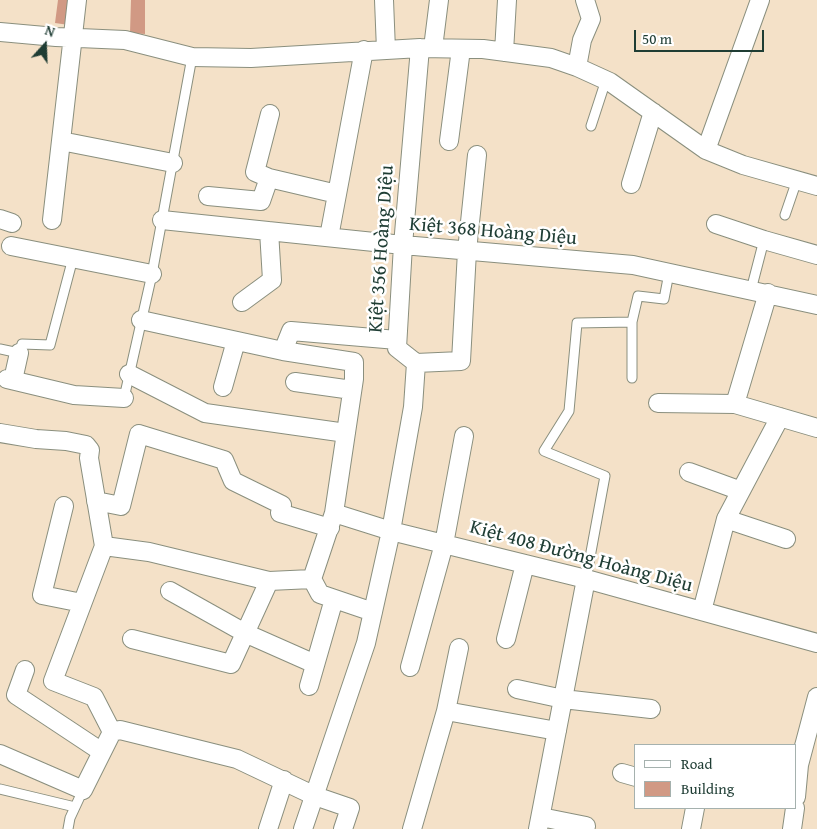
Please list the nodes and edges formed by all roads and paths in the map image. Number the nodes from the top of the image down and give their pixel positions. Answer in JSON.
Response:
{"nodes":[{"id":1,"x":77,"y":0,"type":"edge"},
{"id":2,"x":384,"y":0,"type":"edge"},
{"id":3,"x":439,"y":0,"type":"edge"},
{"id":4,"x":507,"y":0,"type":"edge"},
{"id":5,"x":585,"y":0,"type":"edge"},
{"id":6,"x":760,"y":0,"type":"edge"},
{"id":7,"x":0,"y":32,"type":"edge"},
{"id":8,"x":72,"y":38,"type":"junction"},
{"id":9,"x":426,"y":48,"type":"junction"},
{"id":10,"x":461,"y":49,"type":"junction"},
{"id":11,"x":364,"y":50,"type":"junction"},
{"id":12,"x":386,"y":50,"type":"junction"},
{"id":13,"x":504,"y":52,"type":"junction"},
{"id":14,"x":192,"y":57,"type":"junction"},
{"id":15,"x":577,"y":66,"type":"junction"},
{"id":16,"x":606,"y":80,"type":"junction"},
{"id":17,"x":653,"y":112,"type":"junction"},
{"id":18,"x":270,"y":114,"type":"dead end"},
{"id":19,"x":591,"y":126,"type":"dead end"},
{"id":20,"x":61,"y":141,"type":"junction"},
{"id":21,"x":449,"y":141,"type":"dead end"},
{"id":22,"x":706,"y":150,"type":"junction"},
{"id":23,"x":477,"y":155,"type":"dead end"},
{"id":24,"x":173,"y":163,"type":"junction"},
{"id":25,"x":269,"y":178,"type":"junction"},
{"id":26,"x":797,"y":180,"type":"junction"},
{"id":27,"x":631,"y":184,"type":"dead end"},
{"id":28,"x":817,"y":186,"type":"edge"},
{"id":29,"x":337,"y":194,"type":"junction"},
{"id":30,"x":208,"y":196,"type":"dead end"},
{"id":31,"x":785,"y":215,"type":"dead end"},
{"id":32,"x":52,"y":220,"type":"dead end"},
{"id":33,"x":162,"y":220,"type":"junction"},
{"id":34,"x":716,"y":224,"type":"dead end"},
{"id":35,"x":269,"y":231,"type":"junction"},
{"id":36,"x":329,"y":238,"type":"junction"},
{"id":37,"x":764,"y":240,"type":"junction"},
{"id":38,"x":402,"y":245,"type":"junction"},
{"id":39,"x":11,"y":246,"type":"dead end"},
{"id":40,"x":467,"y":251,"type":"junction"},
{"id":41,"x":817,"y":255,"type":"edge"},
{"id":42,"x":72,"y":258,"type":"junction"},
{"id":43,"x":669,"y":273,"type":"junction"},
{"id":44,"x":152,"y":274,"type":"junction"},
{"id":45,"x":760,"y":292,"type":"junction"},
{"id":46,"x":242,"y":302,"type":"dead end"},
{"id":47,"x":817,"y":305,"type":"edge"},
{"id":48,"x":141,"y":320,"type":"junction"},
{"id":49,"x":632,"y":322,"type":"junction"},
{"id":50,"x":397,"y":340,"type":"junction"},
{"id":51,"x":236,"y":341,"type":"junction"},
{"id":52,"x":0,"y":349,"type":"edge"},
{"id":53,"x":283,"y":351,"type":"junction"},
{"id":54,"x":19,"y":353,"type":"junction"},
{"id":55,"x":416,"y":362,"type":"junction"},
{"id":56,"x":129,"y":374,"type":"junction"},
{"id":57,"x":632,"y":378,"type":"dead end"},
{"id":58,"x":295,"y":382,"type":"dead end"},
{"id":59,"x":223,"y":387,"type":"dead end"},
{"id":60,"x":352,"y":390,"type":"junction"},
{"id":61,"x":124,"y":398,"type":"joint"},
{"id":62,"x":658,"y":403,"type":"dead end"},
{"id":63,"x":735,"y":404,"type":"junction"},
{"id":64,"x":780,"y":417,"type":"junction"},
{"id":65,"x":817,"y":428,"type":"edge"},
{"id":66,"x":0,"y":433,"type":"edge"},
{"id":67,"x":346,"y":433,"type":"junction"},
{"id":68,"x":464,"y":436,"type":"dead end"},
{"id":69,"x":689,"y":472,"type":"dead end"},
{"id":70,"x":741,"y":491,"type":"junction"},
{"id":71,"x":96,"y":501,"type":"junction"},
{"id":72,"x":64,"y":506,"type":"dead end"},
{"id":73,"x":726,"y":518,"type":"junction"},
{"id":74,"x":332,"y":520,"type":"junction"},
{"id":75,"x":391,"y":531,"type":"junction"},
{"id":76,"x":786,"y":539,"type":"dead end"},
{"id":77,"x":444,"y":544,"type":"junction"},
{"id":78,"x":104,"y":546,"type":"junction"},
{"id":79,"x":525,"y":564,"type":"junction"},
{"id":80,"x":312,"y":579,"type":"junction"},
{"id":81,"x":586,"y":579,"type":"junction"},
{"id":82,"x":269,"y":581,"type":"junction"},
{"id":83,"x":170,"y":591,"type":"dead end"},
{"id":84,"x":334,"y":599,"type":"junction"},
{"id":85,"x":82,"y":603,"type":"junction"},
{"id":86,"x":702,"y":611,"type":"junction"},
{"id":87,"x":373,"y":612,"type":"junction"},
{"id":88,"x":245,"y":633,"type":"junction"},
{"id":89,"x":132,"y":639,"type":"dead end"},
{"id":90,"x":506,"y":639,"type":"dead end"},
{"id":91,"x":817,"y":642,"type":"edge"},
{"id":92,"x":459,"y":648,"type":"dead end"},
{"id":93,"x":315,"y":664,"type":"junction"},
{"id":94,"x":410,"y":667,"type":"dead end"},
{"id":95,"x":25,"y":670,"type":"dead end"},
{"id":96,"x":309,"y":686,"type":"dead end"},
{"id":97,"x":517,"y":689,"type":"dead end"},
{"id":98,"x":817,"y":697,"type":"edge"},
{"id":99,"x":563,"y":699,"type":"junction"},
{"id":100,"x":651,"y":709,"type":"dead end"},
{"id":101,"x":446,"y":711,"type":"junction"},
{"id":102,"x":112,"y":732,"type":"junction"},
{"id":103,"x":557,"y":732,"type":"junction"},
{"id":104,"x":102,"y":752,"type":"junction"},
{"id":105,"x":0,"y":754,"type":"edge"},
{"id":106,"x":284,"y":780,"type":"junction"},
{"id":107,"x":797,"y":786,"type":"edge"},
{"id":108,"x":0,"y":789,"type":"edge"},
{"id":109,"x":83,"y":790,"type":"junction"},
{"id":110,"x":315,"y":796,"type":"junction"},
{"id":111,"x":75,"y":808,"type":"junction"},
{"id":112,"x":695,"y":809,"type":"edge"},
{"id":113,"x":794,"y":809,"type":"edge"},
{"id":114,"x":540,"y":823,"type":"edge"},
{"id":115,"x":586,"y":826,"type":"dead end"},
{"id":116,"x":68,"y":829,"type":"edge"},
{"id":117,"x":268,"y":829,"type":"edge"},
{"id":118,"x":303,"y":829,"type":"edge"},
{"id":119,"x":343,"y":829,"type":"edge"},
{"id":120,"x":412,"y":829,"type":"edge"},
{"id":121,"x":691,"y":829,"type":"edge"},
{"id":122,"x":792,"y":829,"type":"edge"}],
"edges":[{"from":1,"to":8,"type":"street"},
{"from":2,"to":12,"type":"street"},
{"from":3,"to":9,"type":"street","name":"Kiệt 356 Hoàng Diệu"},
{"from":4,"to":13,"type":"street"},
{"from":5,"to":15,"type":"street"},
{"from":6,"to":22,"type":"street"},
{"from":7,"to":8,"type":"street"},
{"from":8,"to":14,"type":"street"},
{"from":8,"to":20,"type":"street"},
{"from":9,"to":10,"type":"street"},
{"from":9,"to":12,"type":"street"},
{"from":9,"to":38,"type":"street","name":"Kiệt 356 Hoàng Diệu"},
{"from":10,"to":13,"type":"street"},
{"from":10,"to":21,"type":"street"},
{"from":11,"to":12,"type":"street"},
{"from":11,"to":14,"type":"street"},
{"from":11,"to":29,"type":"street"},
{"from":13,"to":15,"type":"street"},
{"from":14,"to":24,"type":"lane"},
{"from":15,"to":16,"type":"street"},
{"from":16,"to":17,"type":"street"},
{"from":16,"to":19,"type":"lane"},
{"from":17,"to":22,"type":"street"},
{"from":17,"to":27,"type":"street"},
{"from":18,"to":25,"type":"street"},
{"from":20,"to":24,"type":"street"},
{"from":20,"to":32,"type":"street"},
{"from":22,"to":26,"type":"street"},
{"from":23,"to":40,"type":"street"},
{"from":24,"to":33,"type":"lane"},
{"from":25,"to":29,"type":"street"},
{"from":25,"to":30,"type":"street"},
{"from":26,"to":28,"type":"street"},
{"from":26,"to":31,"type":"lane"},
{"from":29,"to":36,"type":"street"},
{"from":33,"to":35,"type":"street","name":"Kiệt 368 Hoàng Diệu"},
{"from":33,"to":44,"type":"lane"},
{"from":34,"to":37,"type":"street"},
{"from":35,"to":36,"type":"street","name":"Kiệt 368 Hoàng Diệu"},
{"from":35,"to":46,"type":"street"},
{"from":36,"to":38,"type":"street","name":"Kiệt 368 Hoàng Diệu"},
{"from":37,"to":41,"type":"street"},
{"from":37,"to":45,"type":"lane"},
{"from":38,"to":40,"type":"street","name":"Kiệt 368 Hoàng Diệu"},
{"from":38,"to":50,"type":"street","name":"Kiệt 356 Hoàng Diệu"},
{"from":39,"to":42,"type":"street"},
{"from":40,"to":43,"type":"street","name":"Kiệt 368 Hoàng Diệu"},
{"from":40,"to":55,"type":"street"},
{"from":42,"to":44,"type":"street"},
{"from":42,"to":54,"type":"lane"},
{"from":43,"to":45,"type":"street","name":"Kiệt 368 Hoàng Diệu"},
{"from":43,"to":49,"type":"lane"},
{"from":44,"to":48,"type":"lane"},
{"from":45,"to":47,"type":"street","name":"Kiệt 368 Hoàng Diệu"},
{"from":45,"to":63,"type":"street"},
{"from":48,"to":51,"type":"street"},
{"from":48,"to":56,"type":"lane"},
{"from":49,"to":57,"type":"lane"},
{"from":49,"to":81,"type":"lane"},
{"from":50,"to":53,"type":"street"},
{"from":50,"to":55,"type":"street","name":"Kiệt 356 Hoàng Diệu"},
{"from":51,"to":53,"type":"street"},
{"from":51,"to":59,"type":"street"},
{"from":52,"to":54,"type":"lane"},
{"from":53,"to":60,"type":"street"},
{"from":54,"to":61,"type":"street"},
{"from":55,"to":75,"type":"street"},
{"from":56,"to":61,"type":"lane"},
{"from":56,"to":67,"type":"street"},
{"from":58,"to":60,"type":"street"},
{"from":60,"to":67,"type":"street"},
{"from":62,"to":63,"type":"street"},
{"from":63,"to":64,"type":"street"},
{"from":64,"to":65,"type":"street"},
{"from":64,"to":70,"type":"street"},
{"from":66,"to":71,"type":"street"},
{"from":67,"to":74,"type":"street"},
{"from":68,"to":77,"type":"street"},
{"from":69,"to":70,"type":"street"},
{"from":70,"to":73,"type":"street"},
{"from":71,"to":74,"type":"street","name":"Kiệt 408 Đường Hoàng Diệu"},
{"from":71,"to":78,"type":"street"},
{"from":72,"to":85,"type":"street"},
{"from":73,"to":76,"type":"street"},
{"from":73,"to":86,"type":"street"},
{"from":74,"to":75,"type":"street","name":"Kiệt 408 Đường Hoàng Diệu"},
{"from":74,"to":80,"type":"street"},
{"from":75,"to":77,"type":"street","name":"Kiệt 408 Đường Hoàng Diệu"},
{"from":75,"to":87,"type":"street"},
{"from":77,"to":79,"type":"street","name":"Kiệt 408 Đường Hoàng Diệu"},
{"from":77,"to":94,"type":"street"},
{"from":78,"to":82,"type":"street"},
{"from":78,"to":85,"type":"street"},
{"from":79,"to":81,"type":"street","name":"Kiệt 408 Đường Hoàng Diệu"},
{"from":79,"to":90,"type":"street"},
{"from":80,"to":82,"type":"street"},
{"from":80,"to":84,"type":"street"},
{"from":81,"to":86,"type":"street","name":"Kiệt 408 Đường Hoàng Diệu"},
{"from":81,"to":99,"type":"street"},
{"from":82,"to":88,"type":"street"},
{"from":83,"to":88,"type":"street"},
{"from":84,"to":87,"type":"street"},
{"from":84,"to":93,"type":"street"},
{"from":85,"to":102,"type":"street"},
{"from":86,"to":91,"type":"street","name":"Kiệt 408 Đường Hoàng Diệu"},
{"from":87,"to":110,"type":"street"},
{"from":88,"to":89,"type":"street"},
{"from":88,"to":93,"type":"street"},
{"from":92,"to":101,"type":"street"},
{"from":93,"to":96,"type":"street"},
{"from":95,"to":104,"type":"street"},
{"from":97,"to":99,"type":"street"},
{"from":98,"to":107,"type":"street"},
{"from":99,"to":100,"type":"street"},
{"from":99,"to":103,"type":"street"},
{"from":101,"to":103,"type":"street"},
{"from":101,"to":120,"type":"street"},
{"from":102,"to":104,"type":"street"},
{"from":102,"to":106,"type":"street"},
{"from":103,"to":114,"type":"street"},
{"from":104,"to":109,"type":"street"},
{"from":105,"to":109,"type":"street"},
{"from":106,"to":110,"type":"street"},
{"from":106,"to":117,"type":"street"},
{"from":108,"to":111,"type":"lane"},
{"from":109,"to":111,"type":"lane"},
{"from":110,"to":118,"type":"street"},
{"from":110,"to":119,"type":"street"},
{"from":111,"to":116,"type":"lane"},
{"from":112,"to":121,"type":"street"},
{"from":113,"to":122,"type":"street"},
{"from":114,"to":115,"type":"street"}]}
